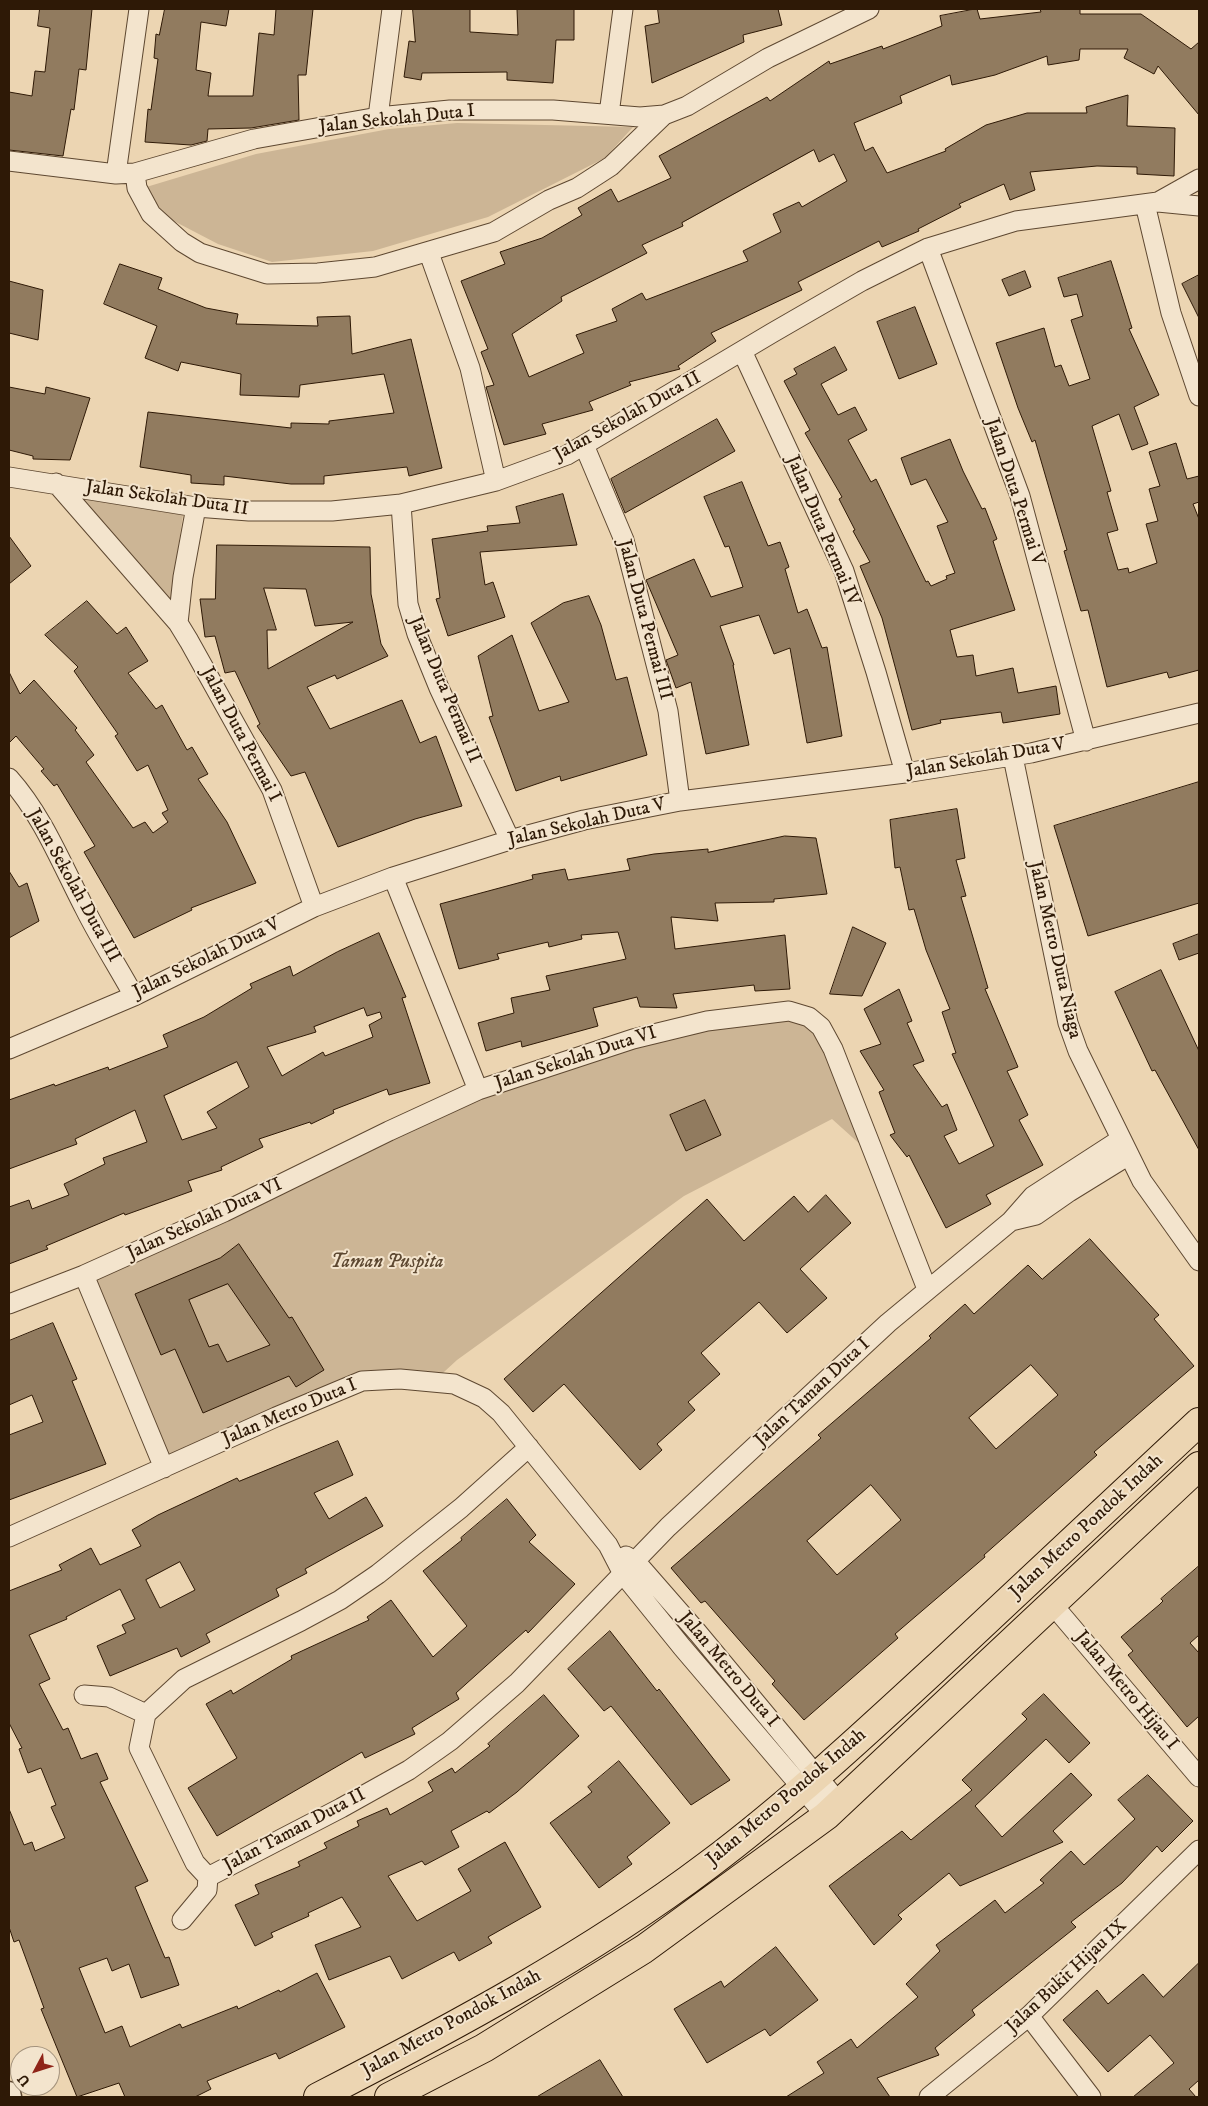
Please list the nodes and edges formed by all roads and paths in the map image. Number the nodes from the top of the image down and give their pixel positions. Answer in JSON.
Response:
{"nodes":[{"id":1,"x":139,"y":9,"type":"edge"},
{"id":2,"x":392,"y":9,"type":"edge"},
{"id":3,"x":623,"y":9,"type":"edge"},
{"id":4,"x":868,"y":9,"type":"edge"},
{"id":5,"x":610,"y":114,"type":"junction"},
{"id":6,"x":664,"y":115,"type":"junction"},
{"id":7,"x":378,"y":117,"type":"junction"},
{"id":8,"x":9,"y":161,"type":"edge"},
{"id":9,"x":125,"y":174,"type":"junction"},
{"id":10,"x":1199,"y":179,"type":"edge"},
{"id":11,"x":1152,"y":203,"type":"junction"},
{"id":12,"x":1199,"y":206,"type":"edge"},
{"id":13,"x":928,"y":248,"type":"junction"},
{"id":14,"x":428,"y":253,"type":"junction"},
{"id":15,"x":742,"y":351,"type":"junction"},
{"id":16,"x":1199,"y":396,"type":"edge"},
{"id":17,"x":584,"y":445,"type":"junction"},
{"id":18,"x":9,"y":477,"type":"edge"},
{"id":19,"x":496,"y":481,"type":"junction"},
{"id":20,"x":56,"y":483,"type":"junction"},
{"id":21,"x":401,"y":504,"type":"junction"},
{"id":22,"x":196,"y":506,"type":"junction"},
{"id":23,"x":178,"y":623,"type":"junction"},
{"id":24,"x":1199,"y":713,"type":"edge"},
{"id":25,"x":1086,"y":741,"type":"junction"},
{"id":26,"x":1013,"y":757,"type":"junction"},
{"id":27,"x":904,"y":773,"type":"junction"},
{"id":28,"x":9,"y":778,"type":"edge"},
{"id":29,"x":680,"y":801,"type":"junction"},
{"id":30,"x":510,"y":840,"type":"junction"},
{"id":31,"x":393,"y":878,"type":"junction"},
{"id":32,"x":314,"y":907,"type":"junction"},
{"id":33,"x":134,"y":996,"type":"junction"},
{"id":34,"x":9,"y":1049,"type":"edge"},
{"id":35,"x":478,"y":1090,"type":"junction"},
{"id":36,"x":1125,"y":1147,"type":"junction"},
{"id":37,"x":1199,"y":1261,"type":"edge"},
{"id":38,"x":84,"y":1276,"type":"junction"},
{"id":39,"x":927,"y":1289,"type":"junction"},
{"id":40,"x":9,"y":1304,"type":"edge"},
{"id":41,"x":1199,"y":1422,"type":"edge"},
{"id":42,"x":529,"y":1447,"type":"junction"},
{"id":43,"x":1199,"y":1466,"type":"edge"},
{"id":44,"x":164,"y":1468,"type":"junction"},
{"id":45,"x":9,"y":1537,"type":"edge"},
{"id":46,"x":630,"y":1568,"type":"junction"},
{"id":47,"x":1053,"y":1605,"type":"junction"},
{"id":48,"x":698,"y":1633,"type":"junction"},
{"id":49,"x":682,"y":1647,"type":"junction"},
{"id":50,"x":84,"y":1695,"type":"dead end"},
{"id":51,"x":750,"y":1697,"type":"junction"},
{"id":52,"x":734,"y":1710,"type":"junction"},
{"id":53,"x":146,"y":1714,"type":"junction"},
{"id":54,"x":1199,"y":1777,"type":"edge"},
{"id":55,"x":811,"y":1784,"type":"junction"},
{"id":56,"x":833,"y":1810,"type":"junction"},
{"id":57,"x":1199,"y":1850,"type":"edge"},
{"id":58,"x":208,"y":1877,"type":"junction"},
{"id":59,"x":182,"y":1920,"type":"dead end"},
{"id":60,"x":1029,"y":2016,"type":"junction"},
{"id":61,"x":318,"y":2097,"type":"edge"},
{"id":62,"x":389,"y":2097,"type":"edge"},
{"id":63,"x":929,"y":2097,"type":"edge"},
{"id":64,"x":1091,"y":2097,"type":"edge"}],
"edges":[{"from":1,"to":9,"type":"street"},
{"from":2,"to":7,"type":"street"},
{"from":3,"to":5,"type":"street"},
{"from":4,"to":6,"type":"street","name":"Jalan Sekolah Duta I"},
{"from":5,"to":6,"type":"street","name":"Jalan Sekolah Duta I"},
{"from":5,"to":7,"type":"street","name":"Jalan Sekolah Duta I"},
{"from":6,"to":14,"type":"street","name":"Jalan Sekolah Duta I"},
{"from":7,"to":9,"type":"street","name":"Jalan Sekolah Duta I"},
{"from":8,"to":9,"type":"street","name":"Jalan Sekolah Duta I"},
{"from":9,"to":14,"type":"street","name":"Jalan Sekolah Duta I"},
{"from":10,"to":11,"type":"street","name":"Jalan Sekolah Duta II"},
{"from":11,"to":12,"type":"street","name":"Jalan Sekolah Duta II"},
{"from":11,"to":13,"type":"street","name":"Jalan Sekolah Duta II"},
{"from":11,"to":16,"type":"street"},
{"from":13,"to":15,"type":"street","name":"Jalan Sekolah Duta II"},
{"from":13,"to":25,"type":"street","name":"Jalan Duta Permai V"},
{"from":14,"to":19,"type":"street"},
{"from":15,"to":17,"type":"street","name":"Jalan Sekolah Duta II"},
{"from":15,"to":27,"type":"street","name":"Jalan Duta Permai IV"},
{"from":17,"to":19,"type":"street","name":"Jalan Sekolah Duta II"},
{"from":17,"to":29,"type":"street","name":"Jalan Duta Permai III"},
{"from":18,"to":20,"type":"street","name":"Jalan Sekolah Duta II"},
{"from":19,"to":21,"type":"street","name":"Jalan Sekolah Duta II"},
{"from":20,"to":22,"type":"street","name":"Jalan Sekolah Duta II"},
{"from":20,"to":23,"type":"street","name":"Jalan Duta Permai I"},
{"from":21,"to":22,"type":"street","name":"Jalan Sekolah Duta II"},
{"from":21,"to":30,"type":"street","name":"Jalan Duta Permai II"},
{"from":22,"to":23,"type":"street"},
{"from":23,"to":32,"type":"street","name":"Jalan Duta Permai I"},
{"from":24,"to":25,"type":"street","name":"Jalan Sekolah Duta V"},
{"from":25,"to":26,"type":"street","name":"Jalan Sekolah Duta V"},
{"from":26,"to":27,"type":"street","name":"Jalan Sekolah Duta V"},
{"from":26,"to":36,"type":"street","name":"Jalan Metro Duta Niaga"},
{"from":27,"to":29,"type":"street","name":"Jalan Sekolah Duta V"},
{"from":28,"to":33,"type":"street","name":"Jalan Sekolah Duta III"},
{"from":29,"to":30,"type":"street","name":"Jalan Sekolah Duta V"},
{"from":30,"to":31,"type":"street","name":"Jalan Sekolah Duta V"},
{"from":31,"to":32,"type":"street","name":"Jalan Sekolah Duta V"},
{"from":31,"to":35,"type":"street"},
{"from":32,"to":33,"type":"street","name":"Jalan Sekolah Duta V"},
{"from":33,"to":34,"type":"street","name":"Jalan Sekolah Duta V"},
{"from":35,"to":38,"type":"street","name":"Jalan Sekolah Duta VI"},
{"from":35,"to":39,"type":"street","name":"Jalan Sekolah Duta VI"},
{"from":36,"to":37,"type":"street","name":"Jalan Metro Duta Niaga"},
{"from":36,"to":39,"type":"street","name":"Jalan Taman Duta I"},
{"from":38,"to":40,"type":"street","name":"Jalan Sekolah Duta VI"},
{"from":38,"to":44,"type":"street"},
{"from":39,"to":46,"type":"street","name":"Jalan Taman Duta I"},
{"from":41,"to":55,"type":"highway","name":"Jalan Metro Pondok Indah"},
{"from":42,"to":44,"type":"street","name":"Jalan Metro Duta I"},
{"from":42,"to":46,"type":"street","name":"Jalan Metro Duta I"},
{"from":42,"to":53,"type":"street"},
{"from":43,"to":47,"type":"highway","name":"Jalan Metro Pondok Indah"},
{"from":44,"to":45,"type":"street","name":"Jalan Metro Duta I"},
{"from":46,"to":48,"type":"street","name":"Jalan Metro Duta I"},
{"from":46,"to":49,"type":"street","name":"Jalan Metro Duta I"},
{"from":46,"to":58,"type":"street","name":"Jalan Taman Duta II"},
{"from":47,"to":54,"type":"street","name":"Jalan Metro Hijau I"},
{"from":47,"to":56,"type":"highway","name":"Jalan Metro Pondok Indah"},
{"from":48,"to":49,"type":"street"},
{"from":48,"to":51,"type":"street","name":"Jalan Metro Duta I"},
{"from":49,"to":52,"type":"street","name":"Jalan Metro Duta I"},
{"from":50,"to":53,"type":"street"},
{"from":51,"to":52,"type":"street"},
{"from":51,"to":55,"type":"street","name":"Jalan Metro Duta I"},
{"from":52,"to":55,"type":"street","name":"Jalan Metro Duta I"},
{"from":53,"to":58,"type":"street","name":"Jalan Taman Duta II"},
{"from":55,"to":56,"type":"street","name":"Jalan Metro Duta I"},
{"from":55,"to":61,"type":"highway","name":"Jalan Metro Pondok Indah"},
{"from":56,"to":62,"type":"highway","name":"Jalan Metro Pondok Indah"},
{"from":57,"to":60,"type":"street","name":"Jalan Bukit Hijau IX"},
{"from":58,"to":59,"type":"street"},
{"from":60,"to":63,"type":"street","name":"Jalan Bukit Hijau IX"},
{"from":60,"to":64,"type":"street"}]}
